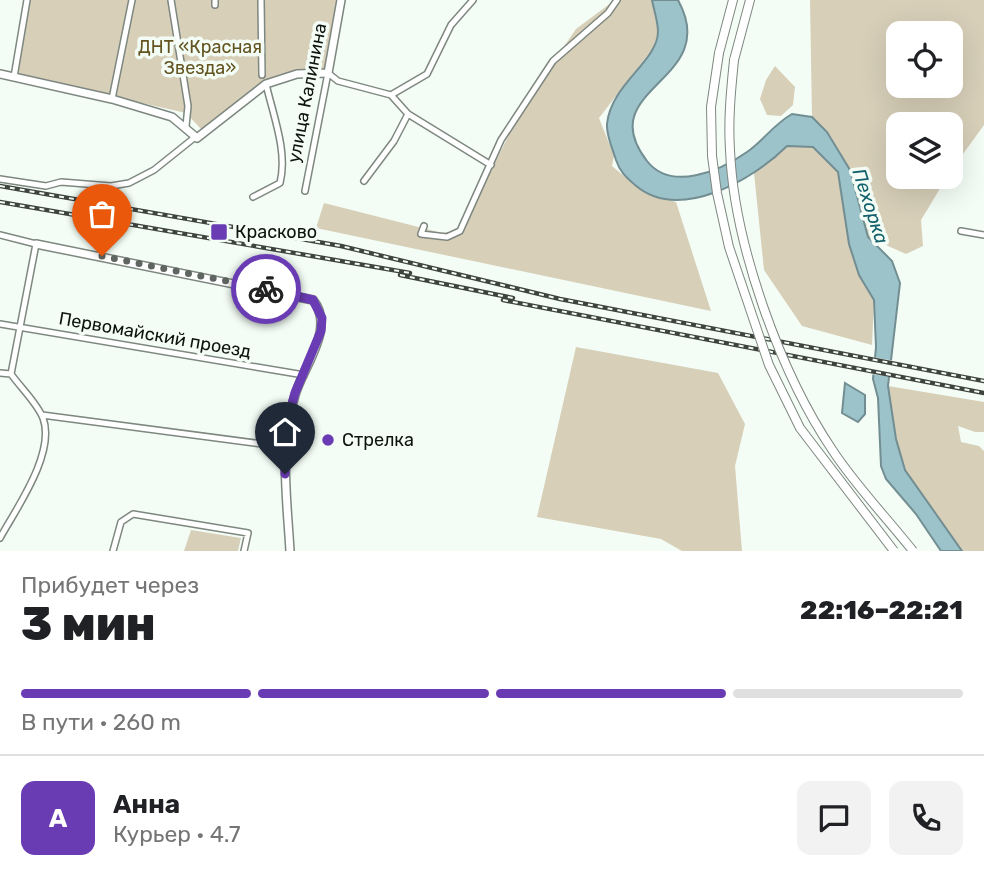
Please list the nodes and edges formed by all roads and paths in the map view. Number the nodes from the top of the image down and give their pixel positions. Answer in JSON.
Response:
{"nodes":[{"id":1,"x":27,"y":0,"type":"edge"},
{"id":2,"x":132,"y":0,"type":"edge"},
{"id":3,"x":171,"y":0,"type":"edge"},
{"id":4,"x":261,"y":0,"type":"edge"},
{"id":5,"x":341,"y":0,"type":"edge"},
{"id":6,"x":473,"y":0,"type":"edge"},
{"id":7,"x":617,"y":0,"type":"edge"},
{"id":8,"x":733,"y":0,"type":"edge"},
{"id":9,"x":750,"y":0,"type":"edge"},
{"id":10,"x":328,"y":74,"type":"junction"},
{"id":11,"x":0,"y":75,"type":"edge"},
{"id":12,"x":262,"y":75,"type":"dead end"},
{"id":13,"x":13,"y":77,"type":"junction"},
{"id":14,"x":265,"y":84,"type":"junction"},
{"id":15,"x":391,"y":95,"type":"junction"},
{"id":16,"x":112,"y":99,"type":"junction"},
{"id":17,"x":408,"y":114,"type":"junction"},
{"id":18,"x":186,"y":126,"type":"junction"},
{"id":19,"x":194,"y":138,"type":"junction"},
{"id":20,"x":491,"y":165,"type":"junction"},
{"id":21,"x":0,"y":179,"type":"edge"},
{"id":22,"x":364,"y":181,"type":"dead end"},
{"id":23,"x":305,"y":191,"type":"dead end"},
{"id":24,"x":253,"y":197,"type":"dead end"},
{"id":25,"x":424,"y":226,"type":"dead end"},
{"id":26,"x":961,"y":231,"type":"dead end"},
{"id":27,"x":0,"y":235,"type":"edge"},
{"id":28,"x":984,"y":235,"type":"edge"},
{"id":29,"x":36,"y":244,"type":"junction"},
{"id":30,"x":0,"y":324,"type":"edge"},
{"id":31,"x":21,"y":327,"type":"junction"},
{"id":32,"x":0,"y":373,"type":"edge"},
{"id":33,"x":11,"y":374,"type":"junction"},
{"id":34,"x":304,"y":375,"type":"junction"},
{"id":35,"x":42,"y":415,"type":"junction"},
{"id":36,"x":284,"y":442,"type":"junction"},
{"id":37,"x":270,"y":445,"type":"junction"},
{"id":38,"x":285,"y":458,"type":"junction"},
{"id":39,"x":0,"y":538,"type":"edge"},
{"id":40,"x":113,"y":551,"type":"edge"},
{"id":41,"x":244,"y":551,"type":"edge"},
{"id":42,"x":290,"y":551,"type":"edge"},
{"id":43,"x":894,"y":551,"type":"edge"},
{"id":44,"x":913,"y":551,"type":"edge"}],
"edges":[{"from":1,"to":13,"type":"street"},
{"from":2,"to":16,"type":"street"},
{"from":3,"to":18,"type":"street"},
{"from":4,"to":12,"type":"street"},
{"from":5,"to":10,"type":"street","name":"улица Калинина"},
{"from":6,"to":15,"type":"street"},
{"from":7,"to":20,"type":"street"},
{"from":8,"to":43,"type":"main road","bridge":true},
{"from":9,"to":44,"type":"main road","bridge":true},
{"from":10,"to":14,"type":"street"},
{"from":10,"to":15,"type":"street"},
{"from":10,"to":23,"type":"street","name":"улица Калинина"},
{"from":11,"to":13,"type":"street"},
{"from":13,"to":16,"type":"street"},
{"from":14,"to":19,"type":"street"},
{"from":14,"to":24,"type":"street"},
{"from":15,"to":17,"type":"street"},
{"from":16,"to":18,"type":"street"},
{"from":17,"to":20,"type":"street"},
{"from":17,"to":22,"type":"street"},
{"from":18,"to":19,"type":"street"},
{"from":19,"to":21,"type":"street"},
{"from":20,"to":25,"type":"street"},
{"from":26,"to":28,"type":"street"},
{"from":27,"to":29,"type":"street"},
{"from":29,"to":31,"type":"street"},
{"from":29,"to":34,"type":"street"},
{"from":30,"to":31,"type":"street","name":"Первомайский проезд"},
{"from":31,"to":33,"type":"street"},
{"from":31,"to":34,"type":"street","name":"Первомайский проезд"},
{"from":32,"to":33,"type":"street"},
{"from":33,"to":35,"type":"street"},
{"from":34,"to":36,"type":"street"},
{"from":35,"to":37,"type":"street"},
{"from":35,"to":39,"type":"street"},
{"from":36,"to":37,"type":"street"},
{"from":36,"to":38,"type":"street"},
{"from":37,"to":38,"type":"street"},
{"from":38,"to":42,"type":"street"},
{"from":40,"to":41,"type":"street"}]}
